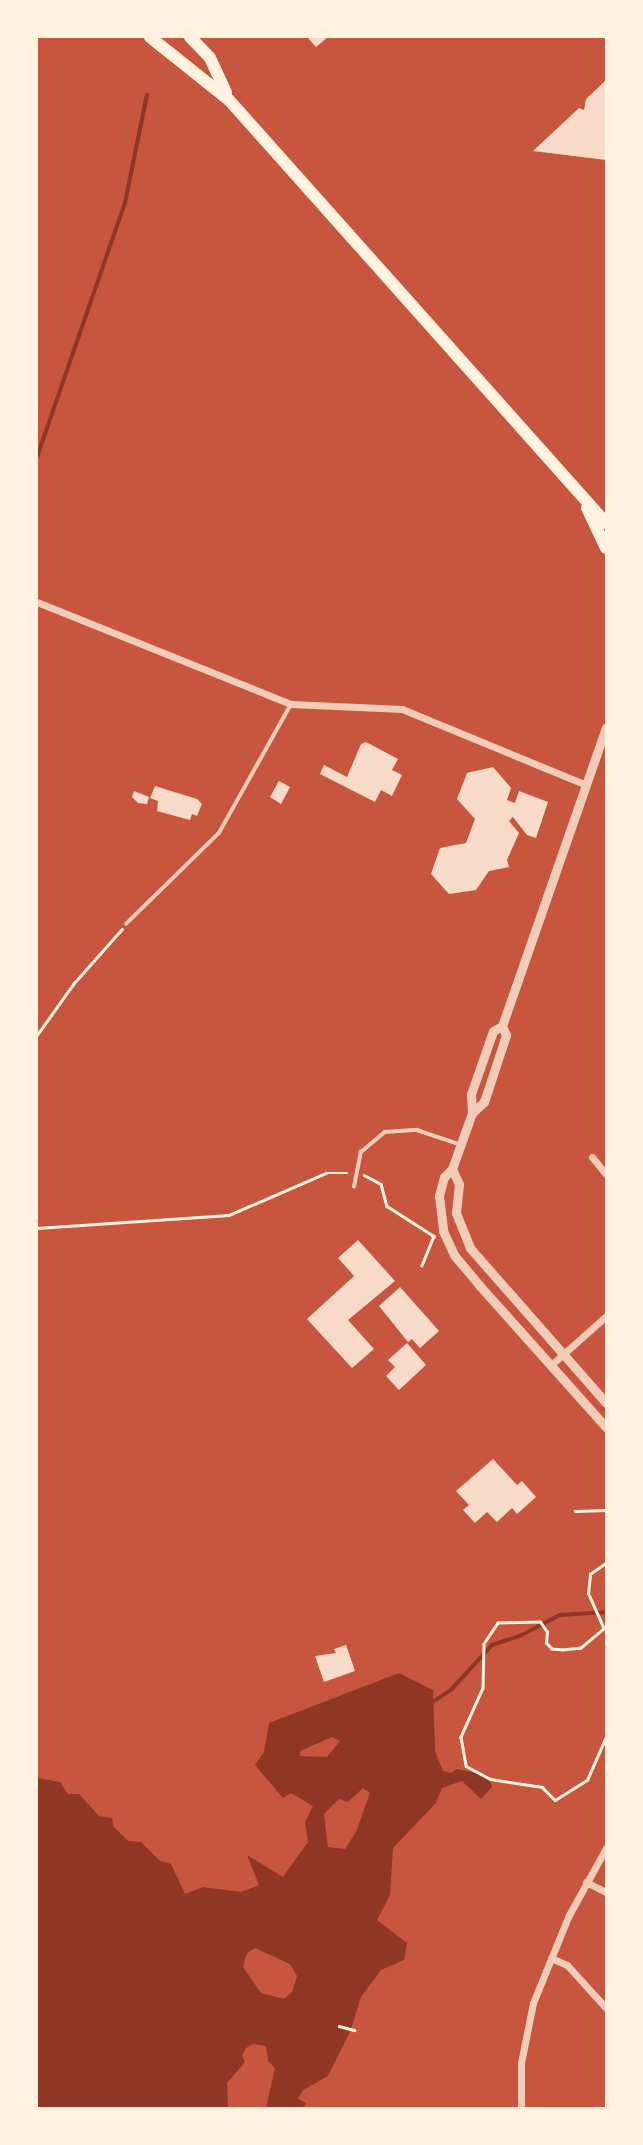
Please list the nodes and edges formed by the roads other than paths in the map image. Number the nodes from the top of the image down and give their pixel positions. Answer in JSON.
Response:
{"nodes":[{"id":1,"x":150,"y":37,"type":"edge"},
{"id":2,"x":190,"y":37,"type":"edge"},
{"id":3,"x":229,"y":100,"type":"junction"},
{"id":4,"x":580,"y":495,"type":"junction"},
{"id":5,"x":606,"y":523,"type":"edge"},
{"id":6,"x":606,"y":548,"type":"edge"},
{"id":7,"x":37,"y":602,"type":"edge"},
{"id":8,"x":291,"y":704,"type":"junction"},
{"id":9,"x":606,"y":728,"type":"edge"},
{"id":10,"x":586,"y":785,"type":"junction"},
{"id":11,"x":127,"y":924,"type":"road end"},
{"id":12,"x":502,"y":1026,"type":"junction"},
{"id":13,"x":472,"y":1113,"type":"junction"},
{"id":14,"x":461,"y":1145,"type":"junction"},
{"id":15,"x":592,"y":1157,"type":"dead end"},
{"id":16,"x":452,"y":1169,"type":"junction"},
{"id":17,"x":606,"y":1174,"type":"edge"},
{"id":18,"x":354,"y":1187,"type":"dead end"},
{"id":19,"x":606,"y":1316,"type":"edge"},
{"id":20,"x":563,"y":1355,"type":"junction"},
{"id":21,"x":551,"y":1365,"type":"junction"},
{"id":22,"x":606,"y":1403,"type":"edge"},
{"id":23,"x":606,"y":1427,"type":"edge"},
{"id":24,"x":606,"y":1848,"type":"edge"},
{"id":25,"x":586,"y":1882,"type":"junction"},
{"id":26,"x":606,"y":1892,"type":"edge"},
{"id":27,"x":551,"y":1958,"type":"junction"},
{"id":28,"x":606,"y":2008,"type":"edge"},
{"id":29,"x":521,"y":2108,"type":"edge"}],
"edges":[{"from":1,"to":3,"type":"main road"},
{"from":2,"to":3,"type":"main road"},
{"from":3,"to":4,"type":"main road"},
{"from":4,"to":5,"type":"main road"},
{"from":4,"to":6,"type":"main road"},
{"from":7,"to":8,"type":"street"},
{"from":8,"to":10,"type":"street"},
{"from":8,"to":11,"type":"lane"},
{"from":9,"to":10,"type":"street"},
{"from":10,"to":12,"type":"street"},
{"from":12,"to":13,"type":"street"},
{"from":12,"to":13,"type":"street"},
{"from":13,"to":14,"type":"street"},
{"from":14,"to":16,"type":"street"},
{"from":14,"to":18,"type":"lane"},
{"from":15,"to":17,"type":"street"},
{"from":16,"to":20,"type":"street"},
{"from":16,"to":21,"type":"street"},
{"from":19,"to":20,"type":"street"},
{"from":20,"to":21,"type":"street"},
{"from":20,"to":22,"type":"street"},
{"from":21,"to":23,"type":"street"},
{"from":24,"to":25,"type":"street"},
{"from":25,"to":26,"type":"street"},
{"from":25,"to":27,"type":"street"},
{"from":27,"to":28,"type":"street"},
{"from":27,"to":29,"type":"street"}]}
